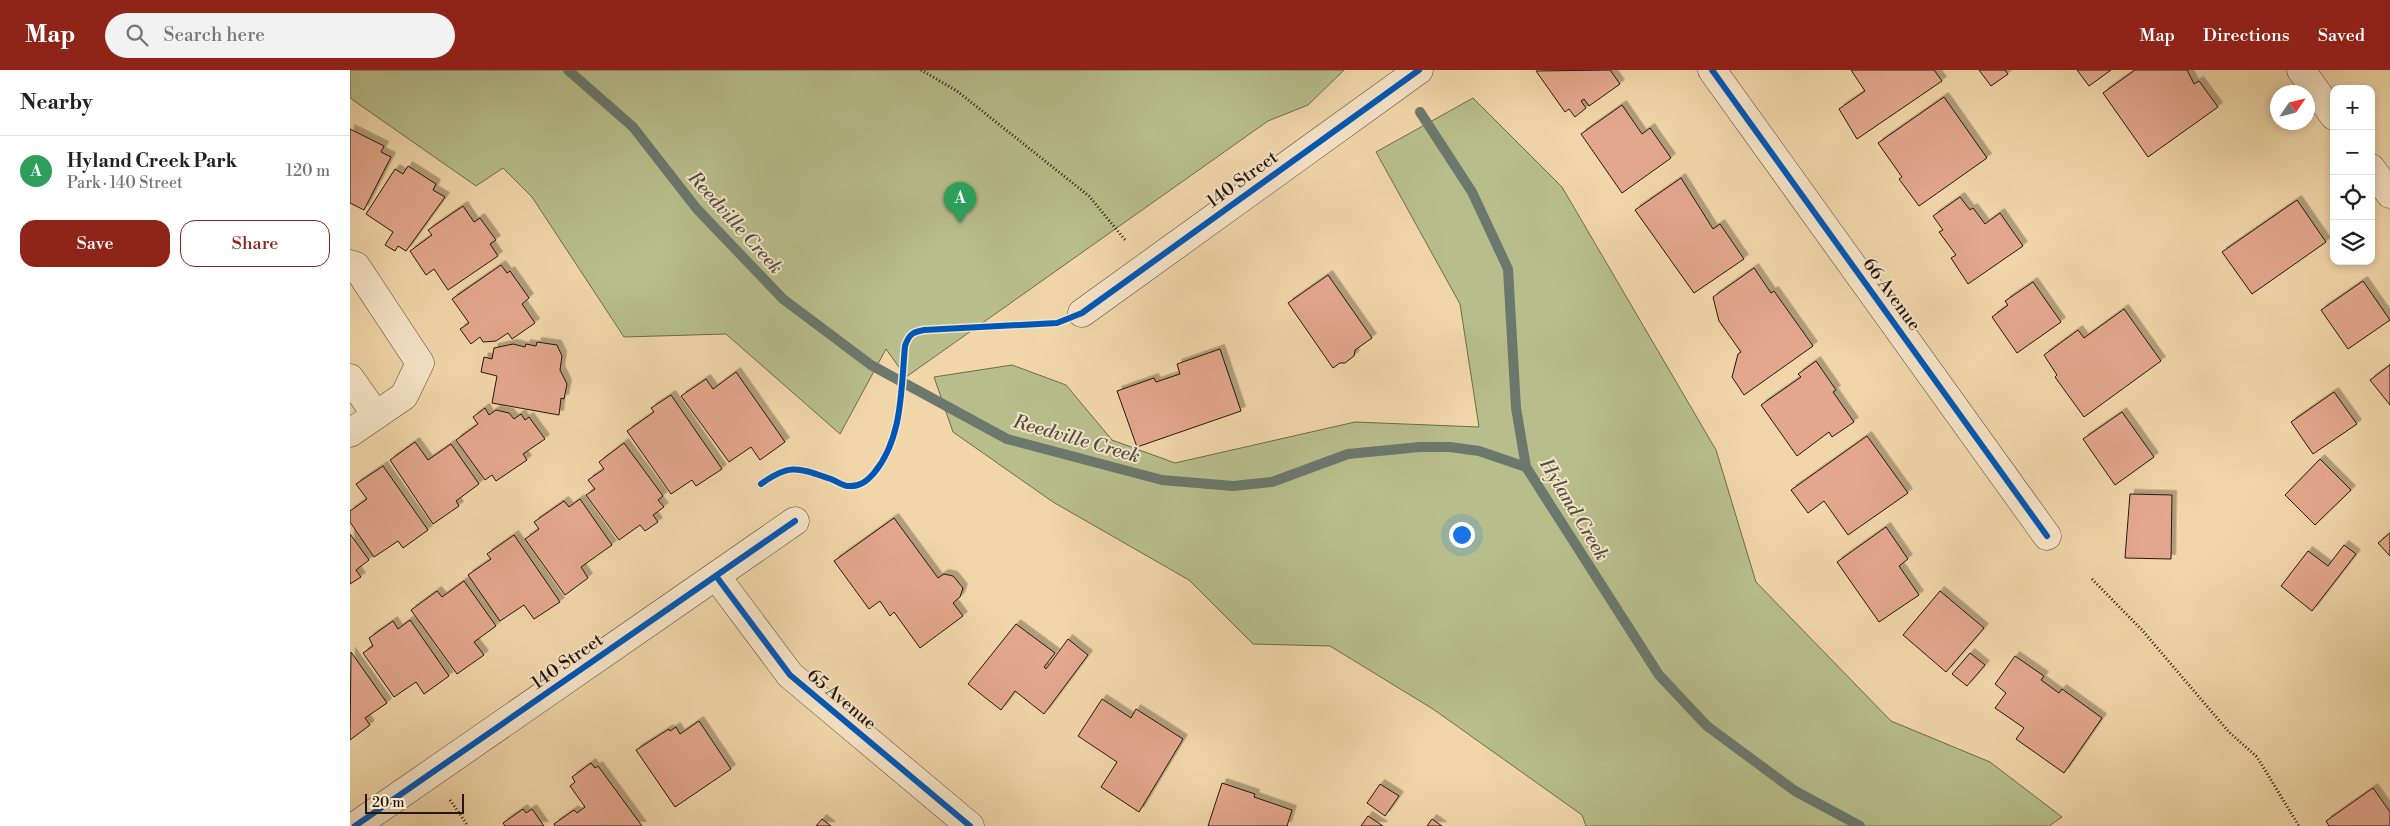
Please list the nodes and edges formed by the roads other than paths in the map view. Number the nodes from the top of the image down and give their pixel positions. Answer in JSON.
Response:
{"nodes":[{"id":1,"x":1712,"y":70,"type":"edge"},
{"id":2,"x":2301,"y":70,"type":"edge"},
{"id":3,"x":1415,"y":73,"type":"edge"},
{"id":4,"x":2330,"y":110,"type":"edge"},
{"id":5,"x":2375,"y":173,"type":"edge"},
{"id":6,"x":2390,"y":194,"type":"edge"},
{"id":7,"x":350,"y":264,"type":"edge"},
{"id":8,"x":1082,"y":313,"type":"dead end"},
{"id":9,"x":350,"y":378,"type":"edge"},
{"id":10,"x":376,"y":415,"type":"junction"},
{"id":11,"x":350,"y":433,"type":"edge"},
{"id":12,"x":795,"y":521,"type":"dead end"},
{"id":13,"x":2047,"y":536,"type":"dead end"},
{"id":14,"x":716,"y":576,"type":"junction"},
{"id":15,"x":355,"y":826,"type":"edge"},
{"id":16,"x":970,"y":826,"type":"edge"}],
"edges":[{"from":1,"to":13,"type":"street","name":"66 Avenue"},
{"from":2,"to":4,"type":"street"},
{"from":3,"to":8,"type":"street","name":"140 Street"},
{"from":5,"to":6,"type":"street"},
{"from":7,"to":10,"type":"street"},
{"from":9,"to":10,"type":"street"},
{"from":10,"to":11,"type":"street"},
{"from":12,"to":14,"type":"street","name":"140 Street"},
{"from":14,"to":15,"type":"street","name":"140 Street"},
{"from":14,"to":16,"type":"street","name":"65 Avenue"}]}
